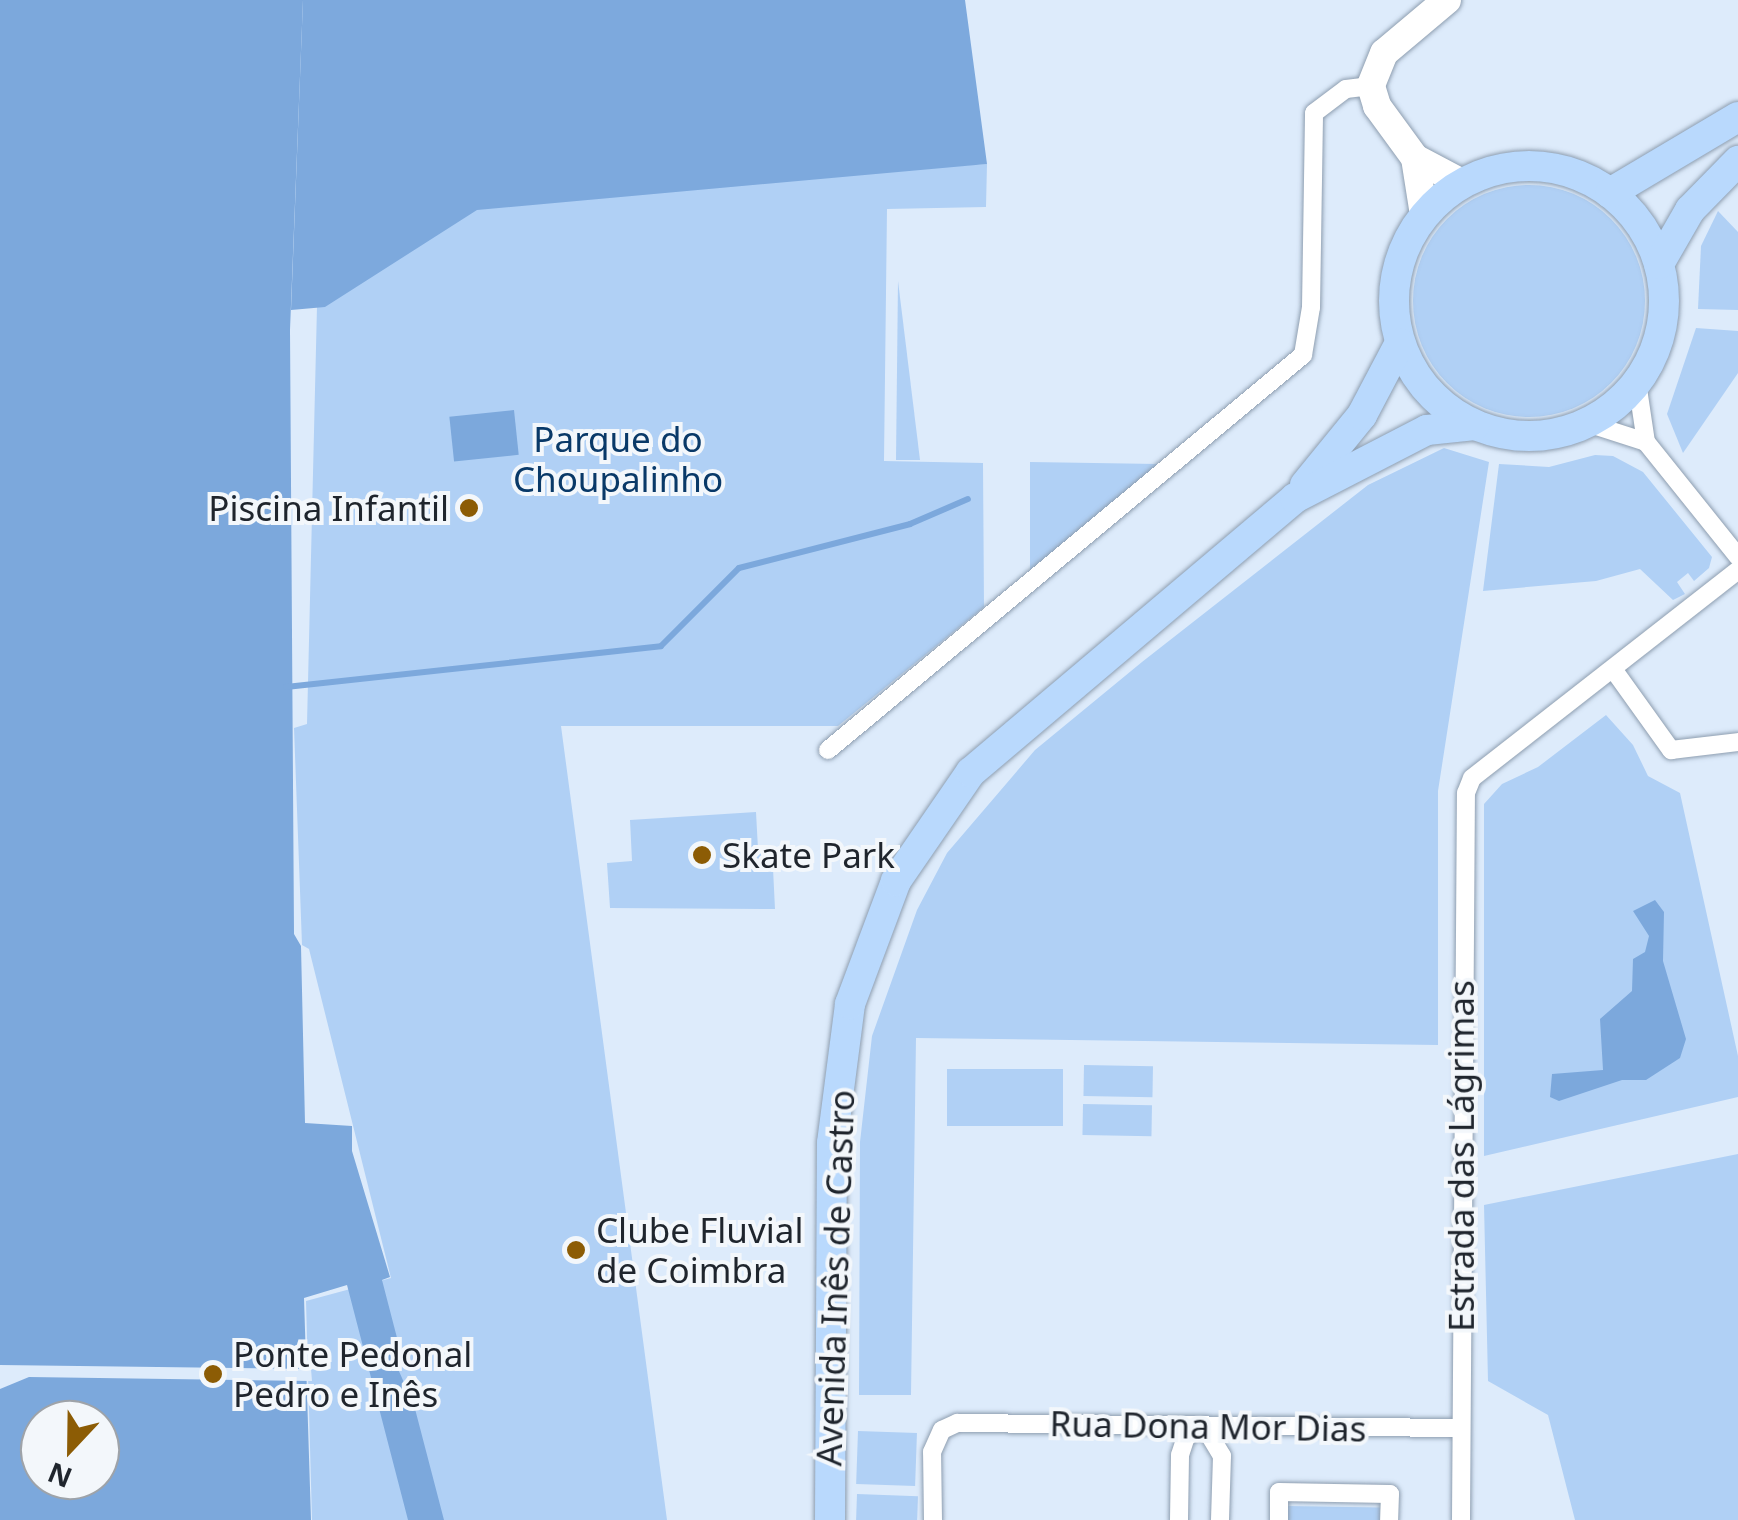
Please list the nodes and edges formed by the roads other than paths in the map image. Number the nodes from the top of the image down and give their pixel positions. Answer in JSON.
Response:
{"nodes":[{"id":1,"x":1447,"y":0,"type":"edge"},
{"id":2,"x":1371,"y":86,"type":"junction"},
{"id":3,"x":1738,"y":118,"type":"edge"},
{"id":4,"x":1415,"y":158,"type":"junction"},
{"id":5,"x":1738,"y":162,"type":"edge"},
{"id":6,"x":1462,"y":183,"type":"junction"},
{"id":7,"x":1610,"y":193,"type":"junction"},
{"id":8,"x":1424,"y":215,"type":"junction"},
{"id":9,"x":1659,"y":264,"type":"junction"},
{"id":10,"x":1400,"y":343,"type":"junction"},
{"id":11,"x":1638,"y":382,"type":"junction"},
{"id":12,"x":1588,"y":423,"type":"junction"},
{"id":13,"x":1475,"y":425,"type":"junction"},
{"id":14,"x":1646,"y":442,"type":"junction"},
{"id":15,"x":1294,"y":498,"type":"junction"},
{"id":16,"x":1738,"y":557,"type":"edge"},
{"id":17,"x":1738,"y":570,"type":"edge"},
{"id":18,"x":1613,"y":669,"type":"junction"},
{"id":19,"x":1738,"y":742,"type":"edge"},
{"id":20,"x":828,"y":750,"type":"dead end"},
{"id":21,"x":1204,"y":1426,"type":"junction"},
{"id":22,"x":1459,"y":1428,"type":"junction"},
{"id":23,"x":830,"y":1520,"type":"edge"},
{"id":24,"x":932,"y":1520,"type":"edge"},
{"id":25,"x":1178,"y":1520,"type":"edge"},
{"id":26,"x":1220,"y":1520,"type":"edge"},
{"id":27,"x":1279,"y":1520,"type":"edge"},
{"id":28,"x":1389,"y":1520,"type":"edge"},
{"id":29,"x":1461,"y":1520,"type":"edge"}],
"edges":[{"from":1,"to":2,"type":"main road"},
{"from":2,"to":4,"type":"main road"},
{"from":2,"to":20,"type":"street"},
{"from":3,"to":7,"type":"main road"},
{"from":4,"to":6,"type":"main road"},
{"from":4,"to":8,"type":"main road"},
{"from":5,"to":9,"type":"main road"},
{"from":6,"to":7,"type":"main road"},
{"from":6,"to":8,"type":"main road"},
{"from":7,"to":9,"type":"main road"},
{"from":8,"to":10,"type":"main road"},
{"from":9,"to":11,"type":"main road"},
{"from":10,"to":13,"type":"main road"},
{"from":10,"to":15,"type":"main road","name":"Avenida Inês de Castro"},
{"from":11,"to":12,"type":"main road"},
{"from":11,"to":14,"type":"street"},
{"from":12,"to":13,"type":"main road"},
{"from":12,"to":14,"type":"street"},
{"from":13,"to":15,"type":"main road","name":"Avenida Inês de Castro"},
{"from":14,"to":16,"type":"street"},
{"from":15,"to":23,"type":"main road","name":"Avenida Inês de Castro"},
{"from":17,"to":18,"type":"street"},
{"from":18,"to":19,"type":"street"},
{"from":18,"to":22,"type":"street","name":"Estrada das Lágrimas"},
{"from":21,"to":22,"type":"street","name":"Rua Dona Mor Dias"},
{"from":21,"to":24,"type":"street","name":"Rua Dona Mor Dias"},
{"from":21,"to":25,"type":"street"},
{"from":21,"to":26,"type":"street"},
{"from":22,"to":29,"type":"street","name":"Estrada das Lágrimas"},
{"from":27,"to":28,"type":"street"}]}
